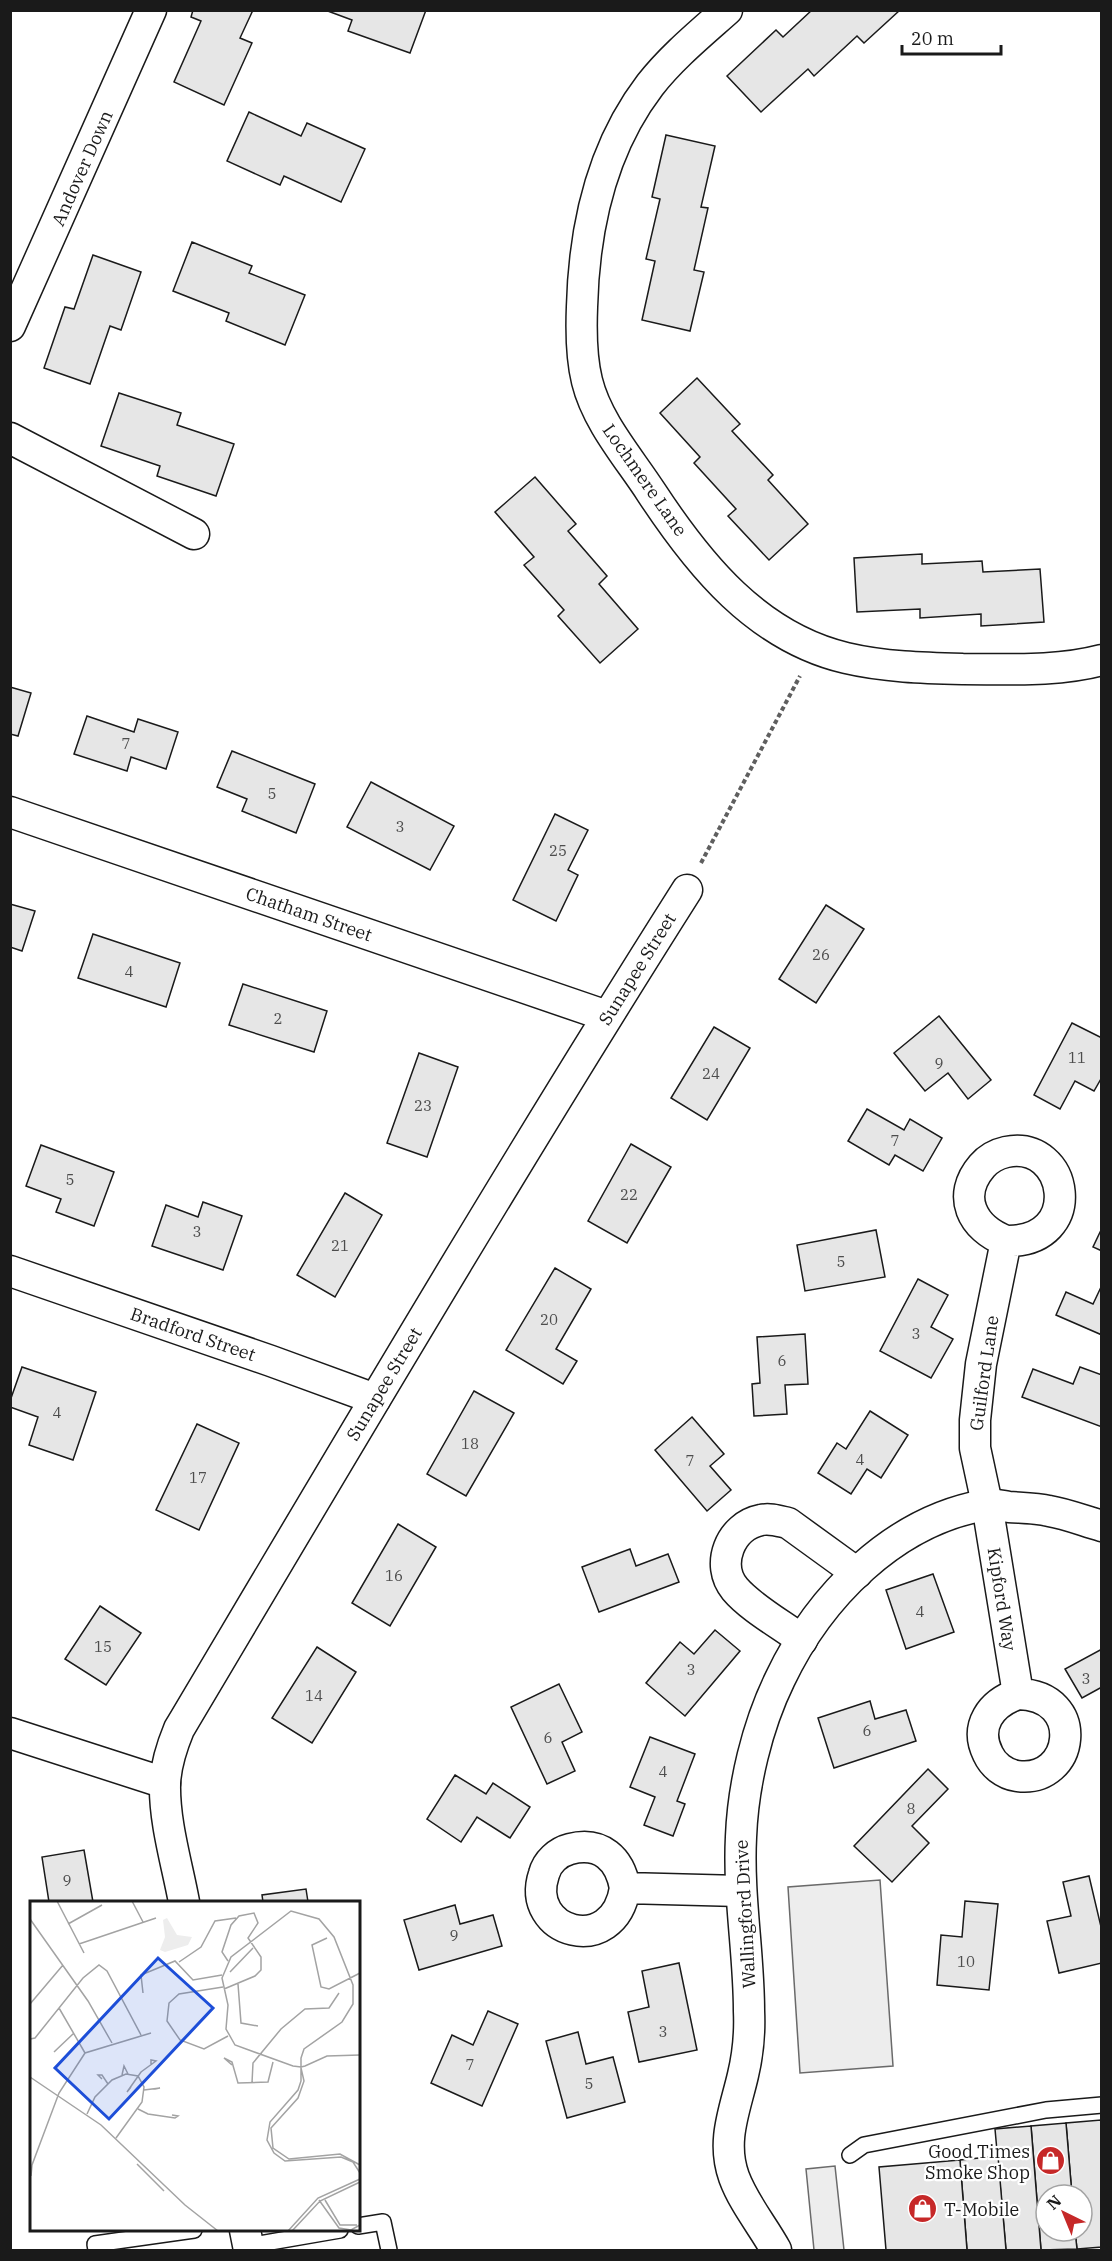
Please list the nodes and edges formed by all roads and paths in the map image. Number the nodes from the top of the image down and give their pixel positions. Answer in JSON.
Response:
{"nodes":[{"id":1,"x":151,"y":10,"type":"edge"},
{"id":2,"x":727,"y":10,"type":"edge"},
{"id":3,"x":10,"y":326,"type":"edge"},
{"id":4,"x":10,"y":438,"type":"edge"},
{"id":5,"x":194,"y":534,"type":"dead end"},
{"id":6,"x":815,"y":648,"type":"junction"},
{"id":7,"x":1101,"y":660,"type":"edge"},
{"id":8,"x":10,"y":812,"type":"edge"},
{"id":9,"x":687,"y":890,"type":"joint"},
{"id":10,"x":607,"y":1016,"type":"junction"},
{"id":11,"x":1006,"y":1241,"type":"dead end"},
{"id":12,"x":10,"y":1271,"type":"edge"},
{"id":13,"x":375,"y":1399,"type":"junction"},
{"id":14,"x":987,"y":1504,"type":"junction"},
{"id":15,"x":1101,"y":1526,"type":"edge"},
{"id":16,"x":857,"y":1574,"type":"junction"},
{"id":17,"x":802,"y":1640,"type":"junction"},
{"id":18,"x":1018,"y":1694,"type":"dead end"},
{"id":19,"x":10,"y":1733,"type":"edge"},
{"id":20,"x":165,"y":1783,"type":"junction"},
{"id":21,"x":625,"y":1888,"type":"dead end"},
{"id":22,"x":740,"y":1891,"type":"junction"},
{"id":23,"x":184,"y":1901,"type":"edge"},
{"id":24,"x":1101,"y":2104,"type":"edge"},
{"id":25,"x":850,"y":2155,"type":"dead end"},
{"id":26,"x":360,"y":2226,"type":"edge"},
{"id":27,"x":181,"y":2231,"type":"edge"},
{"id":28,"x":326,"y":2231,"type":"edge"},
{"id":29,"x":247,"y":2242,"type":"edge"},
{"id":30,"x":96,"y":2250,"type":"edge"},
{"id":31,"x":390,"y":2250,"type":"edge"},
{"id":32,"x":776,"y":2250,"type":"edge"}],
"edges":[{"from":1,"to":3,"type":"street","name":"Andover Down"},
{"from":2,"to":6,"type":"street","name":"Lochmere Lane"},
{"from":4,"to":5,"type":"street"},
{"from":6,"to":7,"type":"street","name":"Lochmere Lane"},
{"from":6,"to":9,"type":"path"},
{"from":8,"to":10,"type":"street","name":"Chatham Street"},
{"from":9,"to":10,"type":"street","name":"Sunapee Street"},
{"from":10,"to":13,"type":"street","name":"Sunapee Street"},
{"from":11,"to":14,"type":"street","name":"Guilford Lane"},
{"from":12,"to":13,"type":"street","name":"Bradford Street"},
{"from":13,"to":20,"type":"street","name":"Sunapee Street"},
{"from":14,"to":15,"type":"street","name":"Wallingford Drive"},
{"from":14,"to":16,"type":"street","name":"Wallingford Drive"},
{"from":14,"to":18,"type":"street","name":"Kipford Way"},
{"from":16,"to":17,"type":"street","name":"Wallingford Drive"},
{"from":16,"to":17,"type":"street"},
{"from":17,"to":22,"type":"street","name":"Wallingford Drive"},
{"from":19,"to":20,"type":"street"},
{"from":20,"to":23,"type":"street","name":"Sunapee Street"},
{"from":21,"to":22,"type":"street"},
{"from":22,"to":32,"type":"street","name":"Wallingford Drive"},
{"from":24,"to":25,"type":"lane"},
{"from":26,"to":31,"type":"lane"},
{"from":27,"to":30,"type":"lane"},
{"from":28,"to":29,"type":"lane"}]}
